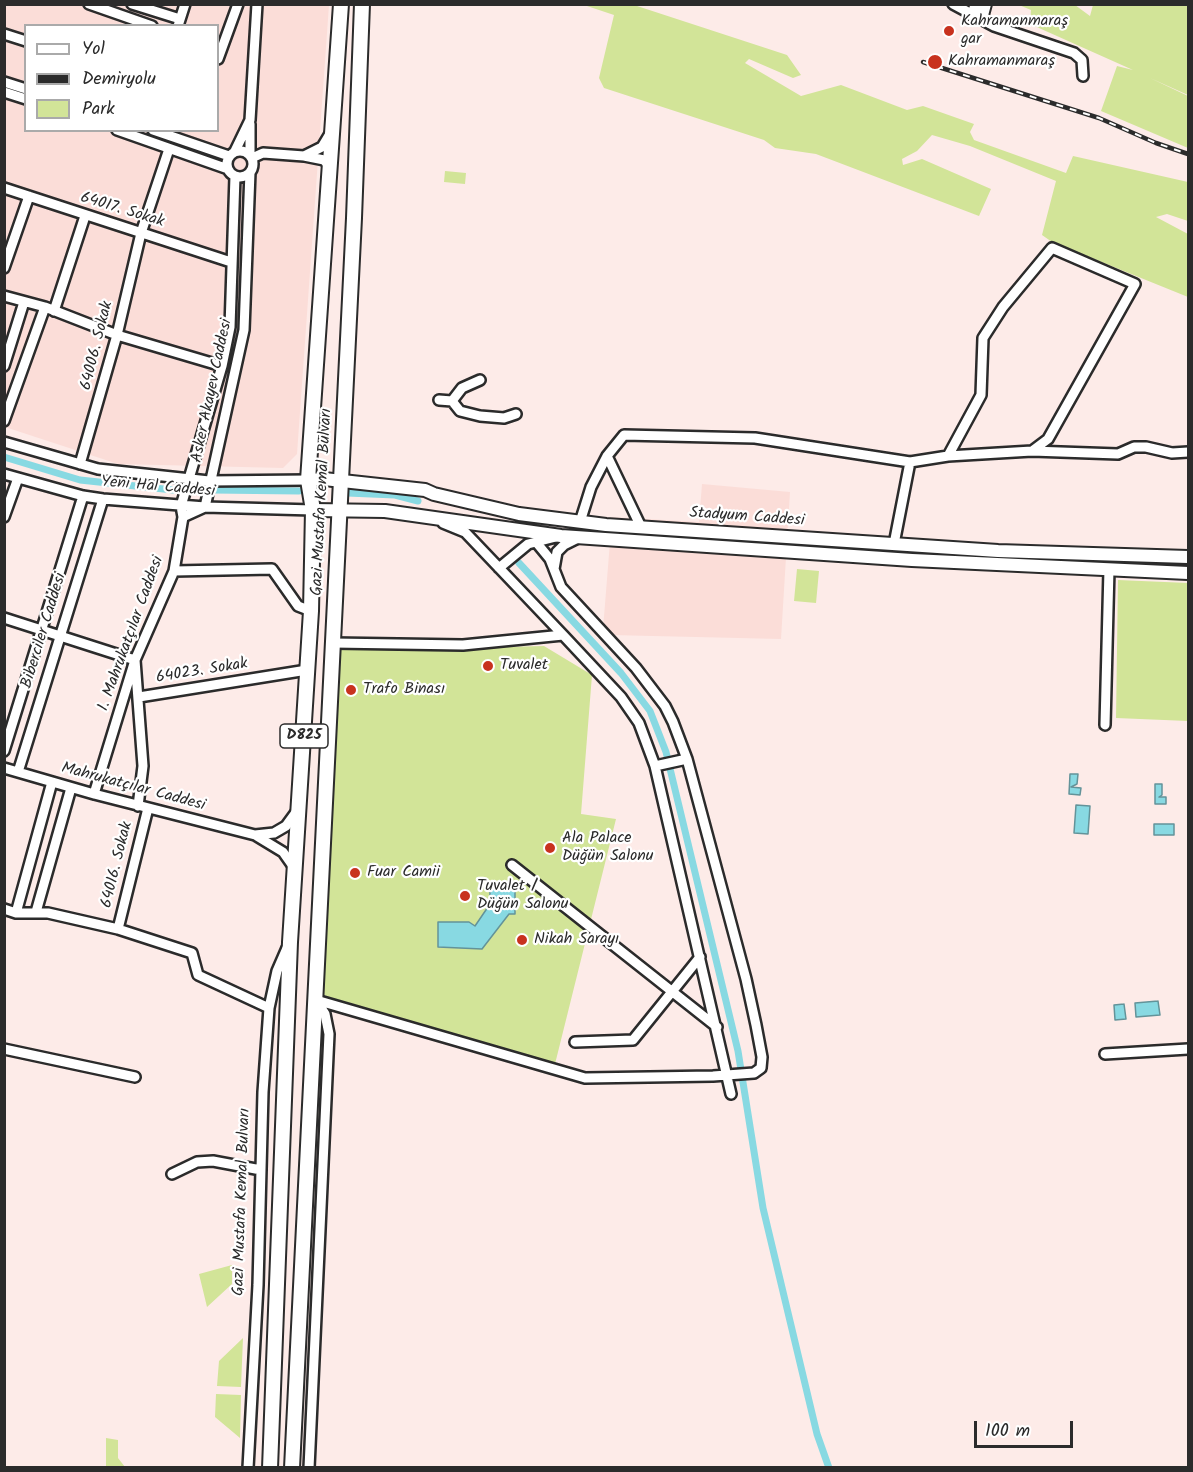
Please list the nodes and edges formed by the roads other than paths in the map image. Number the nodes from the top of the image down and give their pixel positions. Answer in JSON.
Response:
{"nodes":[{"id":1,"x":89,"y":4,"type":"edge"},
{"id":2,"x":132,"y":4,"type":"edge"},
{"id":3,"x":185,"y":4,"type":"edge"},
{"id":4,"x":238,"y":4,"type":"edge"},
{"id":5,"x":257,"y":4,"type":"edge"},
{"id":6,"x":341,"y":4,"type":"edge"},
{"id":7,"x":362,"y":4,"type":"edge"},
{"id":8,"x":953,"y":4,"type":"edge"},
{"id":9,"x":985,"y":4,"type":"edge"},
{"id":10,"x":977,"y":13,"type":"edge"},
{"id":11,"x":179,"y":22,"type":"edge"},
{"id":12,"x":146,"y":24,"type":"edge"},
{"id":13,"x":4,"y":34,"type":"edge"},
{"id":14,"x":24,"y":40,"type":"edge"},
{"id":15,"x":219,"y":56,"type":"edge"},
{"id":16,"x":1083,"y":76,"type":"dead end"},
{"id":17,"x":4,"y":82,"type":"edge"},
{"id":18,"x":24,"y":88,"type":"edge"},
{"id":19,"x":4,"y":92,"type":"edge"},
{"id":20,"x":24,"y":98,"type":"edge"},
{"id":21,"x":250,"y":120,"type":"junction"},
{"id":22,"x":332,"y":130,"type":"junction"},
{"id":23,"x":123,"y":132,"type":"edge"},
{"id":24,"x":158,"y":132,"type":"edge"},
{"id":25,"x":190,"y":132,"type":"edge"},
{"id":26,"x":187,"y":142,"type":"junction"},
{"id":27,"x":170,"y":149,"type":"junction"},
{"id":28,"x":232,"y":154,"type":"junction"},
{"id":29,"x":251,"y":156,"type":"junction"},
{"id":30,"x":304,"y":156,"type":"junction"},
{"id":31,"x":330,"y":167,"type":"junction"},
{"id":32,"x":231,"y":172,"type":"junction"},
{"id":33,"x":250,"y":172,"type":"junction"},
{"id":34,"x":4,"y":188,"type":"edge"},
{"id":35,"x":29,"y":196,"type":"junction"},
{"id":36,"x":85,"y":216,"type":"junction"},
{"id":37,"x":141,"y":233,"type":"junction"},
{"id":38,"x":231,"y":262,"type":"junction"},
{"id":39,"x":4,"y":268,"type":"edge"},
{"id":40,"x":4,"y":296,"type":"edge"},
{"id":41,"x":24,"y":302,"type":"junction"},
{"id":42,"x":49,"y":309,"type":"junction"},
{"id":43,"x":117,"y":335,"type":"junction"},
{"id":44,"x":4,"y":366,"type":"edge"},
{"id":45,"x":222,"y":366,"type":"junction"},
{"id":46,"x":480,"y":380,"type":"dead end"},
{"id":47,"x":440,"y":400,"type":"dead end"},
{"id":48,"x":452,"y":401,"type":"junction"},
{"id":49,"x":516,"y":414,"type":"dead end"},
{"id":50,"x":4,"y":421,"type":"edge"},
{"id":51,"x":4,"y":442,"type":"edge"},
{"id":52,"x":1032,"y":451,"type":"junction"},
{"id":53,"x":1188,"y":452,"type":"edge"},
{"id":54,"x":608,"y":456,"type":"junction"},
{"id":55,"x":948,"y":456,"type":"junction"},
{"id":56,"x":910,"y":462,"type":"junction"},
{"id":57,"x":80,"y":464,"type":"junction"},
{"id":58,"x":4,"y":474,"type":"edge"},
{"id":59,"x":18,"y":478,"type":"junction"},
{"id":60,"x":188,"y":479,"type":"junction"},
{"id":61,"x":308,"y":480,"type":"junction"},
{"id":62,"x":209,"y":481,"type":"junction"},
{"id":63,"x":341,"y":481,"type":"junction"},
{"id":64,"x":434,"y":494,"type":"junction"},
{"id":65,"x":83,"y":496,"type":"junction"},
{"id":66,"x":103,"y":499,"type":"junction"},
{"id":67,"x":181,"y":506,"type":"junction"},
{"id":68,"x":205,"y":507,"type":"junction"},
{"id":69,"x":313,"y":510,"type":"junction"},
{"id":70,"x":339,"y":511,"type":"junction"},
{"id":71,"x":427,"y":516,"type":"junction"},
{"id":72,"x":183,"y":517,"type":"junction"},
{"id":73,"x":4,"y":518,"type":"edge"},
{"id":74,"x":580,"y":522,"type":"junction"},
{"id":75,"x":641,"y":527,"type":"junction"},
{"id":76,"x":561,"y":536,"type":"junction"},
{"id":77,"x":579,"y":537,"type":"junction"},
{"id":78,"x":536,"y":542,"type":"junction"},
{"id":79,"x":894,"y":544,"type":"junction"},
{"id":80,"x":1120,"y":554,"type":"junction"},
{"id":81,"x":1188,"y":558,"type":"edge"},
{"id":82,"x":499,"y":568,"type":"junction"},
{"id":83,"x":1112,"y":569,"type":"junction"},
{"id":84,"x":174,"y":571,"type":"junction"},
{"id":85,"x":554,"y":572,"type":"junction"},
{"id":86,"x":1188,"y":573,"type":"edge"},
{"id":87,"x":311,"y":610,"type":"junction"},
{"id":88,"x":4,"y":618,"type":"edge"},
{"id":89,"x":42,"y":629,"type":"junction"},
{"id":90,"x":59,"y":635,"type":"junction"},
{"id":91,"x":563,"y":635,"type":"junction"},
{"id":92,"x":333,"y":643,"type":"junction"},
{"id":93,"x":135,"y":660,"type":"junction"},
{"id":94,"x":308,"y":670,"type":"junction"},
{"id":95,"x":139,"y":697,"type":"junction"},
{"id":96,"x":1105,"y":725,"type":"dead end"},
{"id":97,"x":4,"y":751,"type":"edge"},
{"id":98,"x":687,"y":759,"type":"junction"},
{"id":99,"x":655,"y":766,"type":"junction"},
{"id":100,"x":4,"y":768,"type":"edge"},
{"id":101,"x":18,"y":772,"type":"junction"},
{"id":102,"x":52,"y":782,"type":"junction"},
{"id":103,"x":71,"y":788,"type":"junction"},
{"id":104,"x":94,"y":794,"type":"junction"},
{"id":105,"x":300,"y":803,"type":"junction"},
{"id":106,"x":138,"y":806,"type":"junction"},
{"id":107,"x":148,"y":808,"type":"junction"},
{"id":108,"x":255,"y":835,"type":"junction"},
{"id":109,"x":512,"y":865,"type":"dead end"},
{"id":110,"x":297,"y":872,"type":"junction"},
{"id":111,"x":4,"y":909,"type":"edge"},
{"id":112,"x":36,"y":912,"type":"junction"},
{"id":113,"x":16,"y":913,"type":"junction"},
{"id":114,"x":118,"y":929,"type":"junction"},
{"id":115,"x":290,"y":942,"type":"junction"},
{"id":116,"x":700,"y":957,"type":"junction"},
{"id":117,"x":671,"y":993,"type":"junction"},
{"id":118,"x":316,"y":1000,"type":"junction"},
{"id":119,"x":269,"y":1008,"type":"junction"},
{"id":120,"x":717,"y":1027,"type":"junction"},
{"id":121,"x":575,"y":1042,"type":"dead end"},
{"id":122,"x":4,"y":1048,"type":"edge"},
{"id":123,"x":1188,"y":1049,"type":"edge"},
{"id":124,"x":1105,"y":1053,"type":"dead end"},
{"id":125,"x":731,"y":1074,"type":"junction"},
{"id":126,"x":135,"y":1077,"type":"dead end"},
{"id":127,"x":731,"y":1094,"type":"dead end"},
{"id":128,"x":261,"y":1170,"type":"junction"},
{"id":129,"x":172,"y":1174,"type":"dead end"},
{"id":130,"x":248,"y":1467,"type":"edge"},
{"id":131,"x":270,"y":1467,"type":"edge"},
{"id":132,"x":292,"y":1467,"type":"edge"},
{"id":133,"x":309,"y":1467,"type":"edge"}],
"edges":[{"from":1,"to":12,"type":"street"},
{"from":2,"to":11,"type":"street"},
{"from":3,"to":11,"type":"street"},
{"from":4,"to":15,"type":"street"},
{"from":5,"to":21,"type":"street","name":"Asker Akayev Caddesi"},
{"from":6,"to":22,"type":"highway","name":"Gazi Mustafa Kemal Bulvarı","number":"D825"},
{"from":7,"to":63,"type":"highway","name":"Gazi Mustafa Kemal Bulvarı","number":"D825"},
{"from":8,"to":10,"type":"street"},
{"from":9,"to":10,"type":"main road"},
{"from":10,"to":16,"type":"street"},
{"from":13,"to":14,"type":"street"},
{"from":17,"to":18,"type":"street"},
{"from":19,"to":20,"type":"street"},
{"from":21,"to":28,"type":"street","name":"Asker Akayev Caddesi"},
{"from":21,"to":29,"type":"street","name":"Asker Akayev Caddesi"},
{"from":22,"to":30,"type":"street"},
{"from":22,"to":31,"type":"highway","name":"Gazi Mustafa Kemal Bulvarı","number":"D825"},
{"from":23,"to":27,"type":"street"},
{"from":24,"to":26,"type":"street"},
{"from":25,"to":26,"type":"street"},
{"from":26,"to":28,"type":"street"},
{"from":27,"to":32,"type":"street"},
{"from":27,"to":37,"type":"street","name":"64006. Sokak"},
{"from":28,"to":29,"type":"street"},
{"from":28,"to":32,"type":"street","name":"Asker Akayev Caddesi"},
{"from":29,"to":30,"type":"street"},
{"from":29,"to":33,"type":"street","name":"Asker Akayev Caddesi"},
{"from":30,"to":31,"type":"street"},
{"from":31,"to":61,"type":"highway","name":"Gazi Mustafa Kemal Bulvarı","number":"D825"},
{"from":32,"to":33,"type":"street"},
{"from":32,"to":38,"type":"street","name":"Asker Akayev Caddesi"},
{"from":33,"to":62,"type":"street","name":"Asker Akayev Caddesi"},
{"from":34,"to":35,"type":"street","name":"64017. Sokak"},
{"from":35,"to":36,"type":"street","name":"64017. Sokak"},
{"from":35,"to":39,"type":"street"},
{"from":36,"to":37,"type":"street","name":"64017. Sokak"},
{"from":36,"to":42,"type":"street"},
{"from":37,"to":38,"type":"street","name":"64017. Sokak"},
{"from":37,"to":43,"type":"street","name":"64006. Sokak"},
{"from":38,"to":45,"type":"street","name":"Asker Akayev Caddesi"},
{"from":40,"to":41,"type":"street"},
{"from":41,"to":42,"type":"street"},
{"from":41,"to":44,"type":"street"},
{"from":42,"to":43,"type":"street"},
{"from":42,"to":50,"type":"street"},
{"from":43,"to":45,"type":"street"},
{"from":43,"to":57,"type":"street","name":"64006. Sokak"},
{"from":45,"to":60,"type":"street","name":"Asker Akayev Caddesi"},
{"from":46,"to":48,"type":"street"},
{"from":47,"to":48,"type":"street"},
{"from":48,"to":49,"type":"street"},
{"from":51,"to":57,"type":"street","name":"Yeni Hal Caddesi"},
{"from":52,"to":53,"type":"street"},
{"from":52,"to":55,"type":"street"},
{"from":52,"to":55,"type":"street"},
{"from":54,"to":56,"type":"street"},
{"from":54,"to":74,"type":"street"},
{"from":54,"to":75,"type":"street"},
{"from":55,"to":56,"type":"street"},
{"from":56,"to":79,"type":"street"},
{"from":57,"to":60,"type":"street","name":"Yeni Hal Caddesi"},
{"from":58,"to":59,"type":"street","name":"Yeni Hal Caddesi"},
{"from":59,"to":65,"type":"street","name":"Yeni Hal Caddesi"},
{"from":59,"to":73,"type":"street"},
{"from":60,"to":62,"type":"street","name":"Yeni Hal Caddesi"},
{"from":60,"to":67,"type":"street","name":"Asker Akayev Caddesi"},
{"from":61,"to":62,"type":"street","name":"Yeni Hal Caddesi"},
{"from":61,"to":63,"type":"main road","name":"Stadyum Caddesi"},
{"from":61,"to":69,"type":"highway","name":"Gazi Mustafa Kemal Bulvarı","number":"D825"},
{"from":62,"to":68,"type":"street","name":"Asker Akayev Caddesi"},
{"from":63,"to":64,"type":"main road","name":"Stadyum Caddesi"},
{"from":63,"to":70,"type":"highway","name":"Gazi Mustafa Kemal Bulvarı","number":"D825"},
{"from":64,"to":71,"type":"main road"},
{"from":64,"to":74,"type":"main road","name":"Stadyum Caddesi"},
{"from":65,"to":66,"type":"street","name":"Yeni Hal Caddesi"},
{"from":65,"to":89,"type":"street","name":"Biberciler Caddesi"},
{"from":66,"to":67,"type":"street","name":"Yeni Hal Caddesi"},
{"from":66,"to":90,"type":"street","name":"Biberciler Caddesi"},
{"from":67,"to":68,"type":"street","name":"Yeni Hal Caddesi"},
{"from":67,"to":72,"type":"street","name":"1. Mahrukatçılar Caddesi"},
{"from":68,"to":69,"type":"street","name":"Yeni Hal Caddesi"},
{"from":68,"to":72,"type":"street"},
{"from":69,"to":70,"type":"main road","name":"Stadyum Caddesi"},
{"from":69,"to":87,"type":"highway","name":"Gazi Mustafa Kemal Bulvarı","number":"D825"},
{"from":70,"to":71,"type":"main road","name":"Stadyum Caddesi"},
{"from":70,"to":92,"type":"highway","name":"Gazi Mustafa Kemal Bulvarı","number":"D825"},
{"from":71,"to":76,"type":"main road","name":"Stadyum Caddesi"},
{"from":71,"to":82,"type":"street"},
{"from":72,"to":84,"type":"street","name":"1. Mahrukatçılar Caddesi"},
{"from":74,"to":75,"type":"main road","name":"Stadyum Caddesi"},
{"from":75,"to":79,"type":"main road","name":"Stadyum Caddesi"},
{"from":76,"to":77,"type":"main road","name":"Stadyum Caddesi"},
{"from":76,"to":78,"type":"street"},
{"from":77,"to":83,"type":"main road","name":"Stadyum Caddesi"},
{"from":77,"to":85,"type":"street"},
{"from":78,"to":82,"type":"street"},
{"from":78,"to":85,"type":"street"},
{"from":79,"to":80,"type":"main road","name":"Stadyum Caddesi"},
{"from":80,"to":81,"type":"main road","name":"Stadyum Caddesi"},
{"from":80,"to":83,"type":"main road"},
{"from":82,"to":91,"type":"street"},
{"from":83,"to":86,"type":"main road","name":"Stadyum Caddesi"},
{"from":83,"to":96,"type":"street"},
{"from":84,"to":87,"type":"street"},
{"from":84,"to":93,"type":"street","name":"1. Mahrukatçılar Caddesi"},
{"from":85,"to":98,"type":"street"},
{"from":87,"to":94,"type":"highway","name":"Gazi Mustafa Kemal Bulvarı","number":"D825"},
{"from":88,"to":89,"type":"street"},
{"from":89,"to":90,"type":"street"},
{"from":89,"to":97,"type":"street","name":"Biberciler Caddesi"},
{"from":90,"to":93,"type":"street"},
{"from":90,"to":101,"type":"street","name":"Biberciler Caddesi"},
{"from":91,"to":92,"type":"street"},
{"from":91,"to":99,"type":"street"},
{"from":92,"to":118,"type":"highway","name":"Gazi Mustafa Kemal Bulvarı","number":"D825"},
{"from":93,"to":95,"type":"street","name":"64023. Sokak"},
{"from":93,"to":104,"type":"street","name":"1. Mahrukatçılar Caddesi"},
{"from":94,"to":95,"type":"street","name":"64023. Sokak"},
{"from":94,"to":105,"type":"highway","name":"Gazi Mustafa Kemal Bulvarı","number":"D825"},
{"from":95,"to":106,"type":"street","name":"64016. Sokak"},
{"from":98,"to":99,"type":"street"},
{"from":98,"to":125,"type":"street"},
{"from":99,"to":116,"type":"street"},
{"from":100,"to":101,"type":"street","name":"Mahrukatçılar Caddesi"},
{"from":101,"to":102,"type":"street","name":"Mahrukatçılar Caddesi"},
{"from":102,"to":103,"type":"street","name":"Mahrukatçılar Caddesi"},
{"from":102,"to":113,"type":"street"},
{"from":103,"to":104,"type":"street","name":"Mahrukatçılar Caddesi"},
{"from":103,"to":112,"type":"street"},
{"from":104,"to":106,"type":"street","name":"Mahrukatçılar Caddesi"},
{"from":105,"to":108,"type":"street","name":"Mahrukatçılar Caddesi"},
{"from":105,"to":110,"type":"highway","name":"Gazi Mustafa Kemal Bulvarı","number":"D825"},
{"from":106,"to":107,"type":"street","name":"Mahrukatçılar Caddesi"},
{"from":107,"to":108,"type":"street","name":"Mahrukatçılar Caddesi"},
{"from":107,"to":114,"type":"street","name":"64016. Sokak"},
{"from":108,"to":110,"type":"street","name":"Mahrukatçılar Caddesi"},
{"from":109,"to":117,"type":"street"},
{"from":110,"to":115,"type":"highway","name":"Gazi Mustafa Kemal Bulvarı","number":"D825"},
{"from":111,"to":113,"type":"street"},
{"from":112,"to":113,"type":"street"},
{"from":112,"to":114,"type":"street"},
{"from":114,"to":119,"type":"street"},
{"from":115,"to":119,"type":"street","name":"Gazi Mustafa Kemal Bulvarı"},
{"from":115,"to":131,"type":"highway","name":"Gazi Mustafa Kemal Bulvarı","number":"D825"},
{"from":116,"to":117,"type":"street"},
{"from":116,"to":120,"type":"street"},
{"from":117,"to":120,"type":"street"},
{"from":117,"to":121,"type":"street"},
{"from":118,"to":125,"type":"street"},
{"from":118,"to":132,"type":"highway","name":"Gazi Mustafa Kemal Bulvarı","number":"D825"},
{"from":118,"to":133,"type":"street","name":"Gazi Mustafa Kemal Bulvarı"},
{"from":119,"to":128,"type":"street","name":"Gazi Mustafa Kemal Bulvarı"},
{"from":120,"to":125,"type":"street"},
{"from":122,"to":126,"type":"street"},
{"from":123,"to":124,"type":"street"},
{"from":125,"to":127,"type":"street"},
{"from":128,"to":129,"type":"street"},
{"from":128,"to":130,"type":"street","name":"Gazi Mustafa Kemal Bulvarı"}]}
